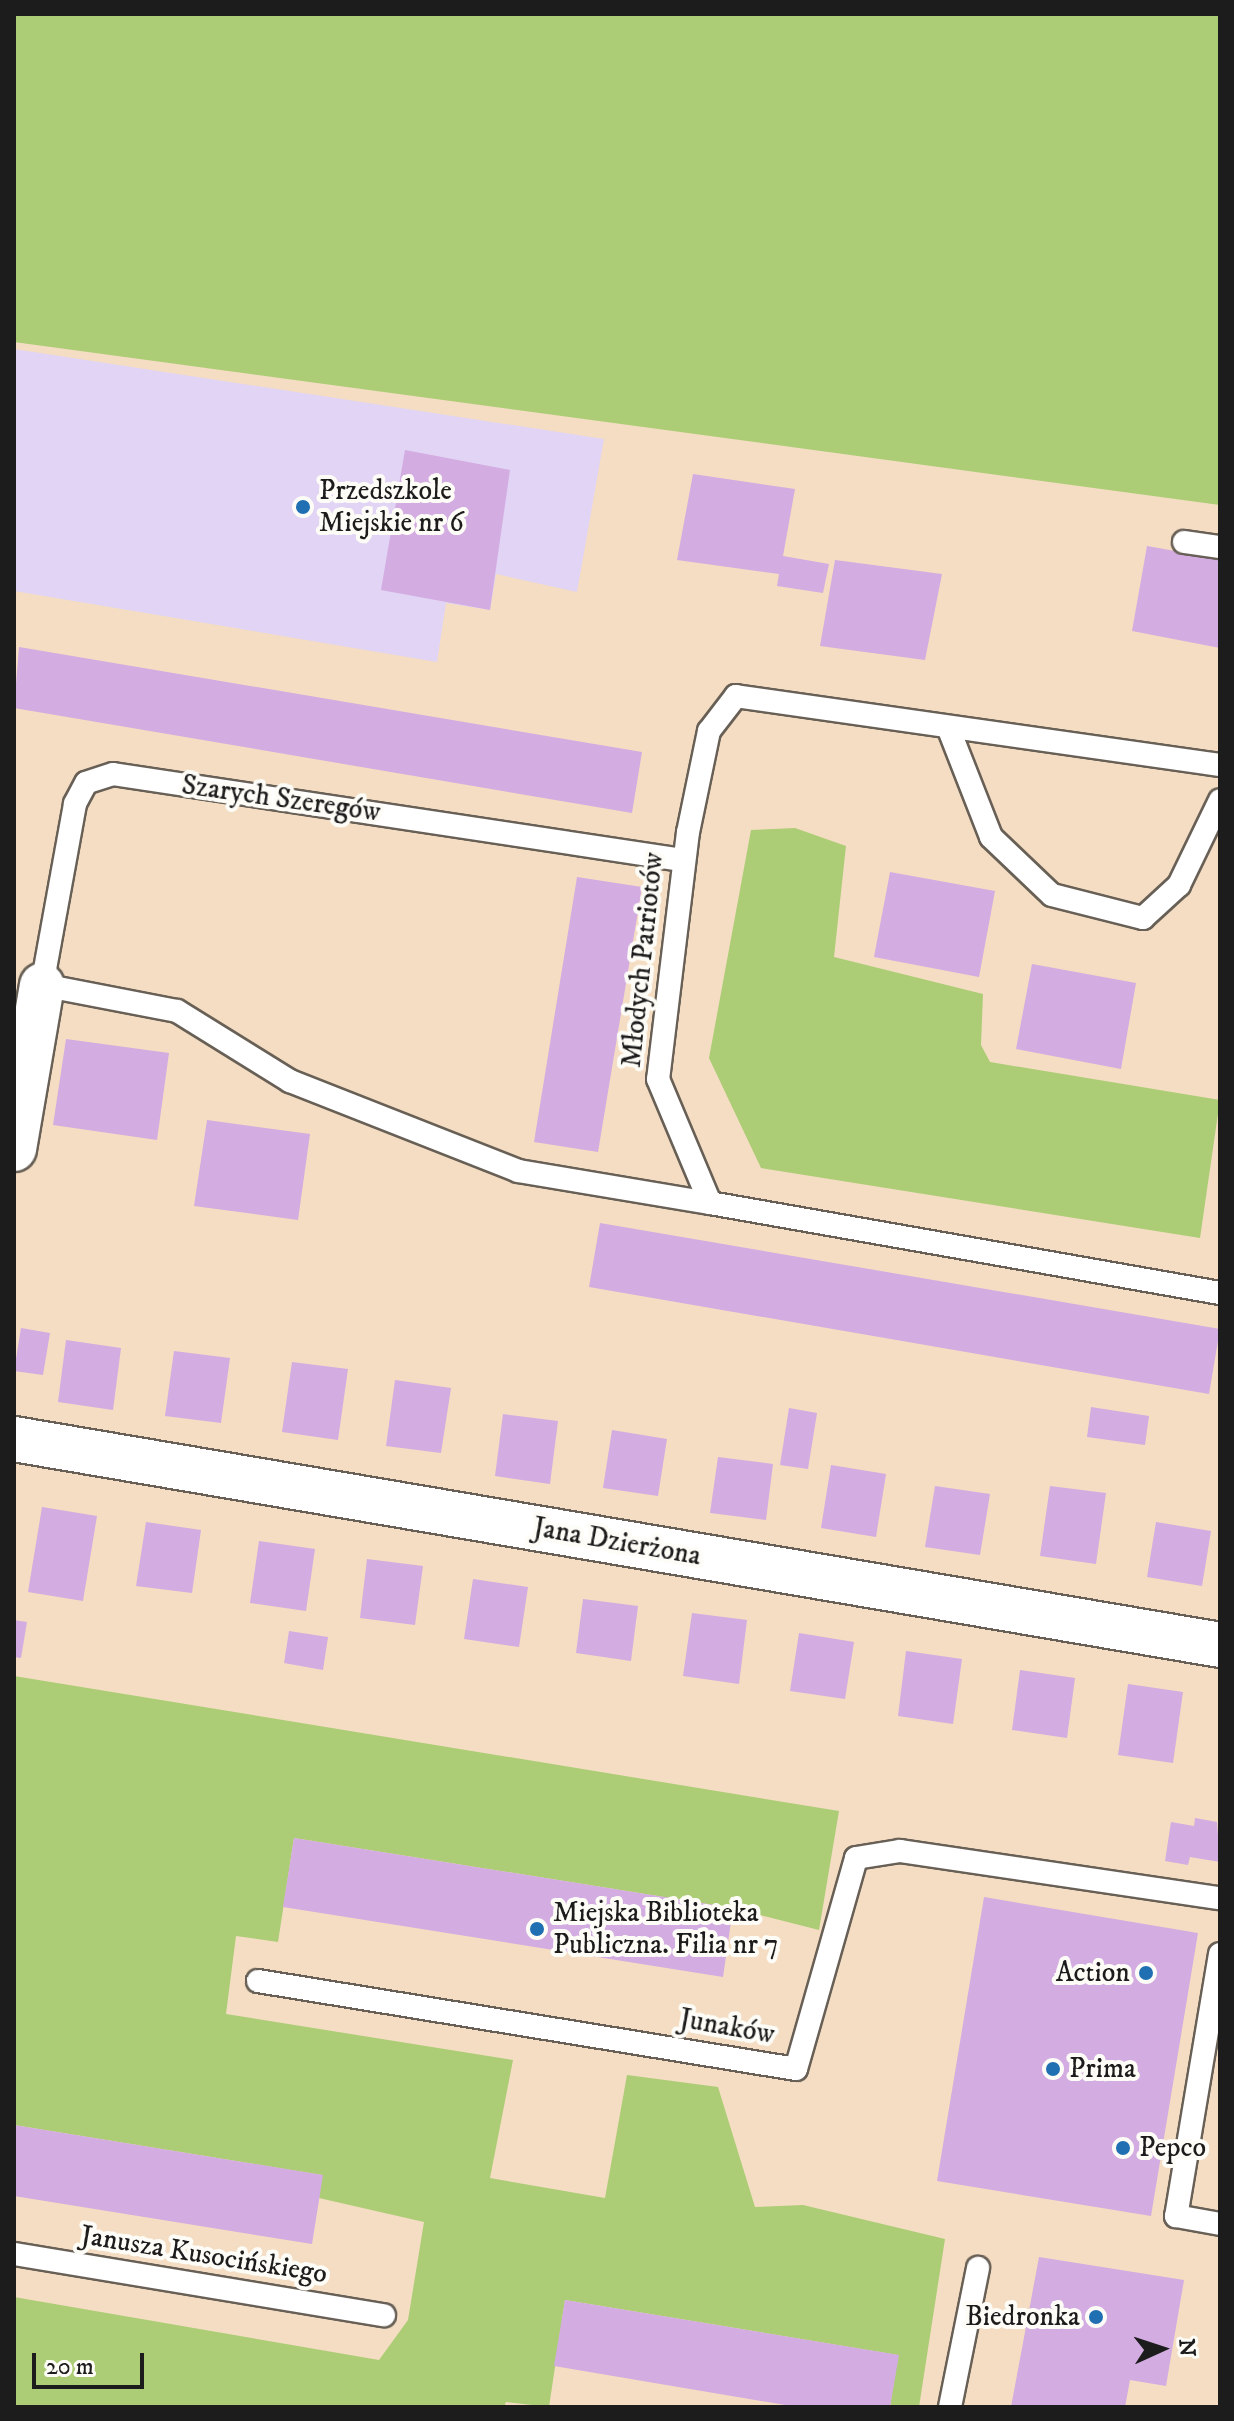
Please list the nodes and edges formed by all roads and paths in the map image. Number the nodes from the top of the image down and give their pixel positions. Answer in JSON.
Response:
{"nodes":[{"id":1,"x":1184,"y":542,"type":"dead end"},
{"id":2,"x":1220,"y":547,"type":"edge"},
{"id":3,"x":948,"y":727,"type":"junction"},
{"id":4,"x":1220,"y":765,"type":"edge"},
{"id":5,"x":1220,"y":800,"type":"edge"},
{"id":6,"x":682,"y":860,"type":"junction"},
{"id":7,"x":42,"y":985,"type":"junction"},
{"id":8,"x":14,"y":1149,"type":"edge"},
{"id":9,"x":710,"y":1203,"type":"junction"},
{"id":10,"x":1220,"y":1293,"type":"edge"},
{"id":11,"x":14,"y":1439,"type":"edge"},
{"id":12,"x":1220,"y":1645,"type":"edge"},
{"id":13,"x":1220,"y":1898,"type":"edge"},
{"id":14,"x":1220,"y":1954,"type":"edge"},
{"id":15,"x":258,"y":1981,"type":"dead end"},
{"id":16,"x":1220,"y":2224,"type":"edge"},
{"id":17,"x":14,"y":2254,"type":"edge"},
{"id":18,"x":978,"y":2268,"type":"dead end"},
{"id":19,"x":384,"y":2315,"type":"dead end"},
{"id":20,"x":950,"y":2407,"type":"edge"}],
"edges":[{"from":1,"to":2,"type":"lane"},
{"from":3,"to":4,"type":"lane","name":"Młodych Patriotów"},
{"from":3,"to":5,"type":"lane"},
{"from":3,"to":6,"type":"lane","name":"Młodych Patriotów"},
{"from":6,"to":7,"type":"lane","name":"Szarych Szeregów"},
{"from":6,"to":9,"type":"lane","name":"Młodych Patriotów"},
{"from":7,"to":8,"type":"street","name":"Szarych Szeregów"},
{"from":7,"to":9,"type":"lane"},
{"from":9,"to":10,"type":"lane"},
{"from":11,"to":12,"type":"street","name":"Jana Dzierżona"},
{"from":13,"to":15,"type":"lane","name":"Junaków"},
{"from":14,"to":16,"type":"lane"},
{"from":17,"to":19,"type":"lane","name":"Janusza Kusocińskiego"},
{"from":18,"to":20,"type":"lane"}]}
